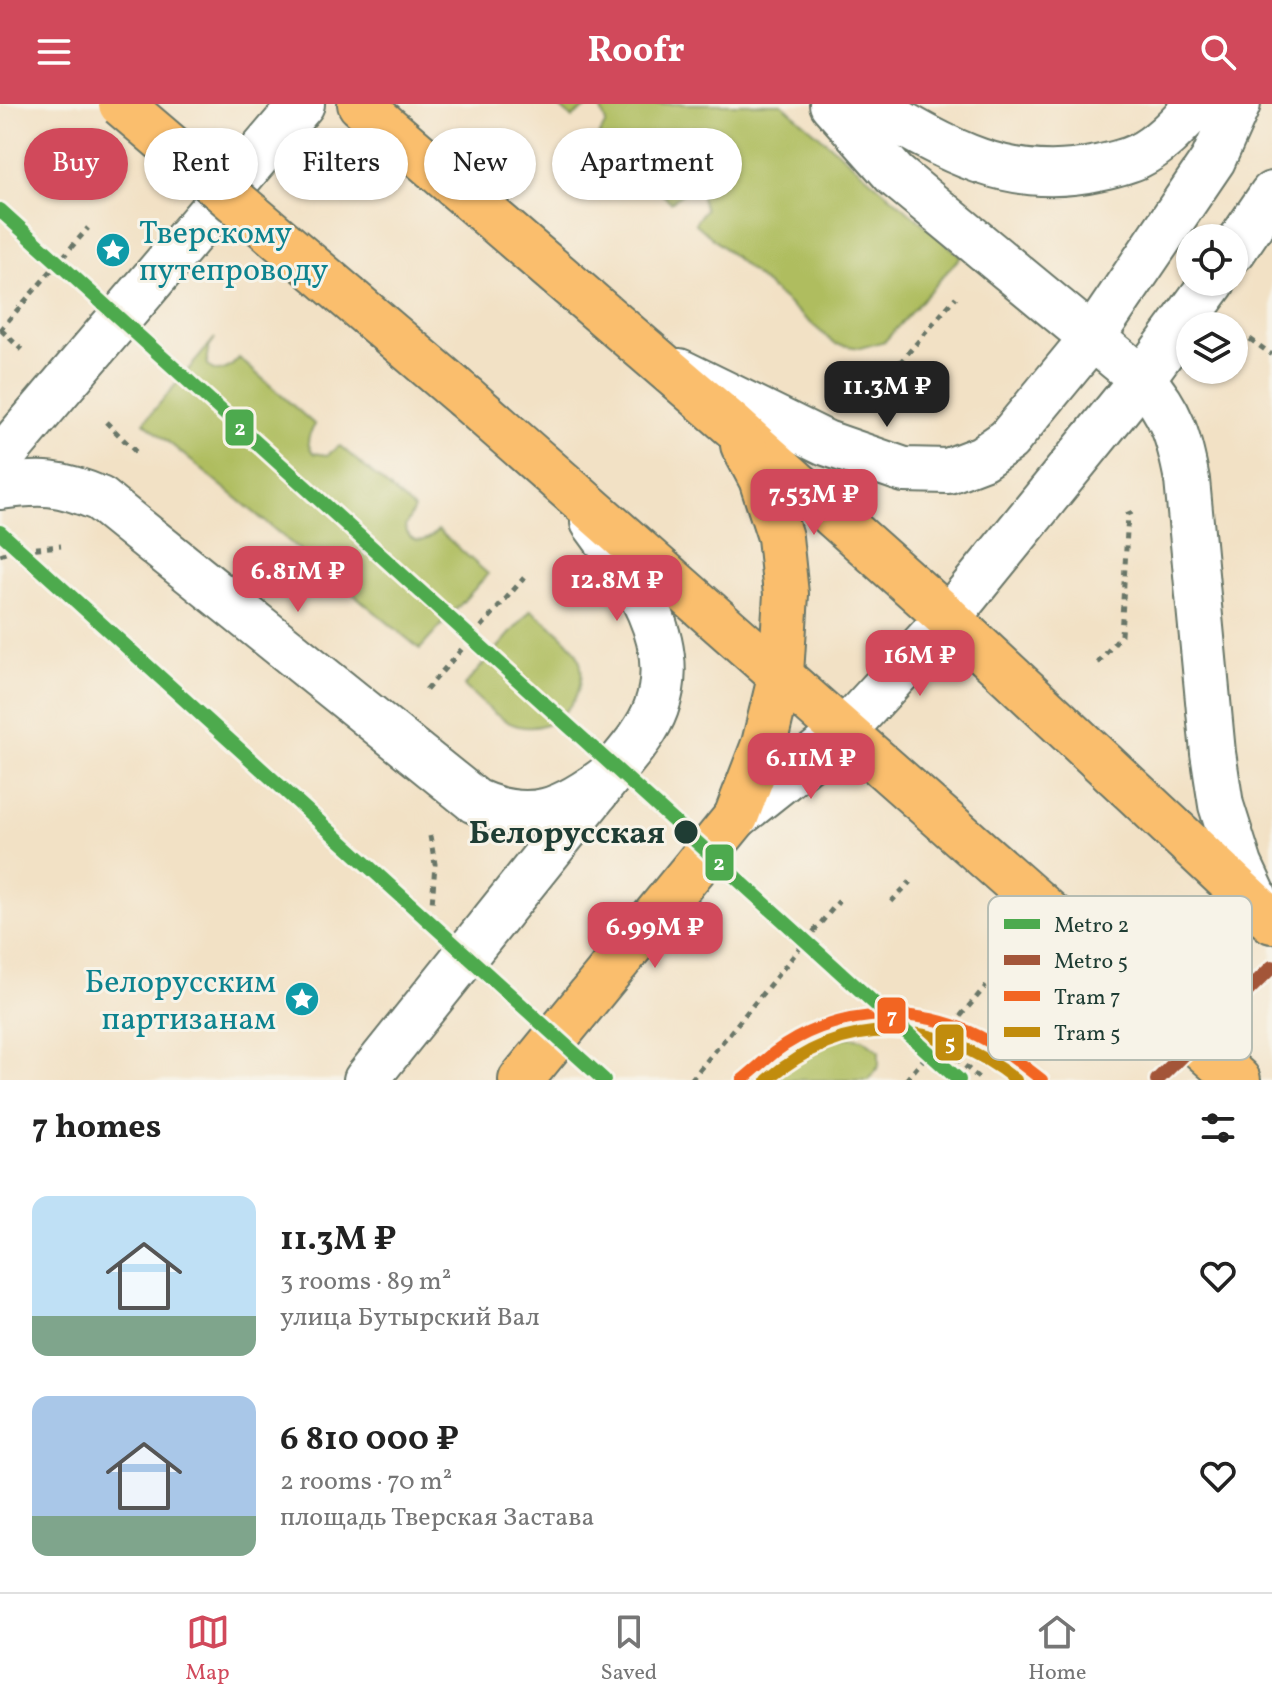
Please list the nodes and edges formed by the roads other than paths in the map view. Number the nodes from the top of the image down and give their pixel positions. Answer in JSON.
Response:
{"nodes":[{"id":1,"x":121,"y":104,"type":"edge"},
{"id":2,"x":302,"y":104,"type":"edge"},
{"id":3,"x":360,"y":104,"type":"edge"},
{"id":4,"x":832,"y":104,"type":"edge"},
{"id":5,"x":869,"y":104,"type":"edge"},
{"id":6,"x":1198,"y":104,"type":"edge"},
{"id":7,"x":1238,"y":104,"type":"edge"},
{"id":8,"x":1272,"y":194,"type":"edge"},
{"id":9,"x":1248,"y":229,"type":"edge"},
{"id":10,"x":1203,"y":296,"type":"edge"},
{"id":11,"x":1092,"y":338,"type":"junction"},
{"id":12,"x":662,"y":363,"type":"junction"},
{"id":13,"x":1142,"y":379,"type":"junction"},
{"id":14,"x":732,"y":425,"type":"junction"},
{"id":15,"x":0,"y":459,"type":"edge"},
{"id":16,"x":563,"y":482,"type":"junction"},
{"id":17,"x":0,"y":487,"type":"edge"},
{"id":18,"x":948,"y":618,"type":"junction"},
{"id":19,"x":781,"y":674,"type":"junction"},
{"id":20,"x":843,"y":732,"type":"junction"},
{"id":21,"x":610,"y":775,"type":"junction"},
{"id":22,"x":736,"y":817,"type":"junction"},
{"id":23,"x":1029,"y":896,"type":"edge"},
{"id":24,"x":1246,"y":896,"type":"edge"},
{"id":25,"x":1252,"y":902,"type":"edge"},
{"id":26,"x":1267,"y":916,"type":"edge"},
{"id":27,"x":1215,"y":1060,"type":"edge"},
{"id":28,"x":366,"y":1080,"type":"edge"},
{"id":29,"x":521,"y":1080,"type":"edge"},
{"id":30,"x":1238,"y":1080,"type":"edge"}],
"edges":[{"from":1,"to":16,"type":"main road","bridge":true},
{"from":2,"to":15,"type":"street"},
{"from":3,"to":12,"type":"main road"},
{"from":4,"to":11,"type":"street"},
{"from":5,"to":6,"type":"street"},
{"from":7,"to":11,"type":"street"},
{"from":8,"to":9,"type":"street"},
{"from":10,"to":13,"type":"street"},
{"from":11,"to":12,"type":"street"},
{"from":11,"to":13,"type":"street"},
{"from":12,"to":14,"type":"main road"},
{"from":13,"to":18,"type":"street"},
{"from":13,"to":26,"type":"street"},
{"from":14,"to":18,"type":"main road"},
{"from":14,"to":19,"type":"main road"},
{"from":16,"to":19,"type":"main road"},
{"from":16,"to":21,"type":"street"},
{"from":17,"to":21,"type":"street"},
{"from":18,"to":20,"type":"street"},
{"from":18,"to":24,"type":"main road"},
{"from":19,"to":20,"type":"main road"},
{"from":19,"to":22,"type":"main road"},
{"from":20,"to":22,"type":"street"},
{"from":20,"to":23,"type":"main road"},
{"from":21,"to":28,"type":"street"},
{"from":22,"to":29,"type":"main road"},
{"from":25,"to":26,"type":"main road"},
{"from":27,"to":30,"type":"main road"}]}
